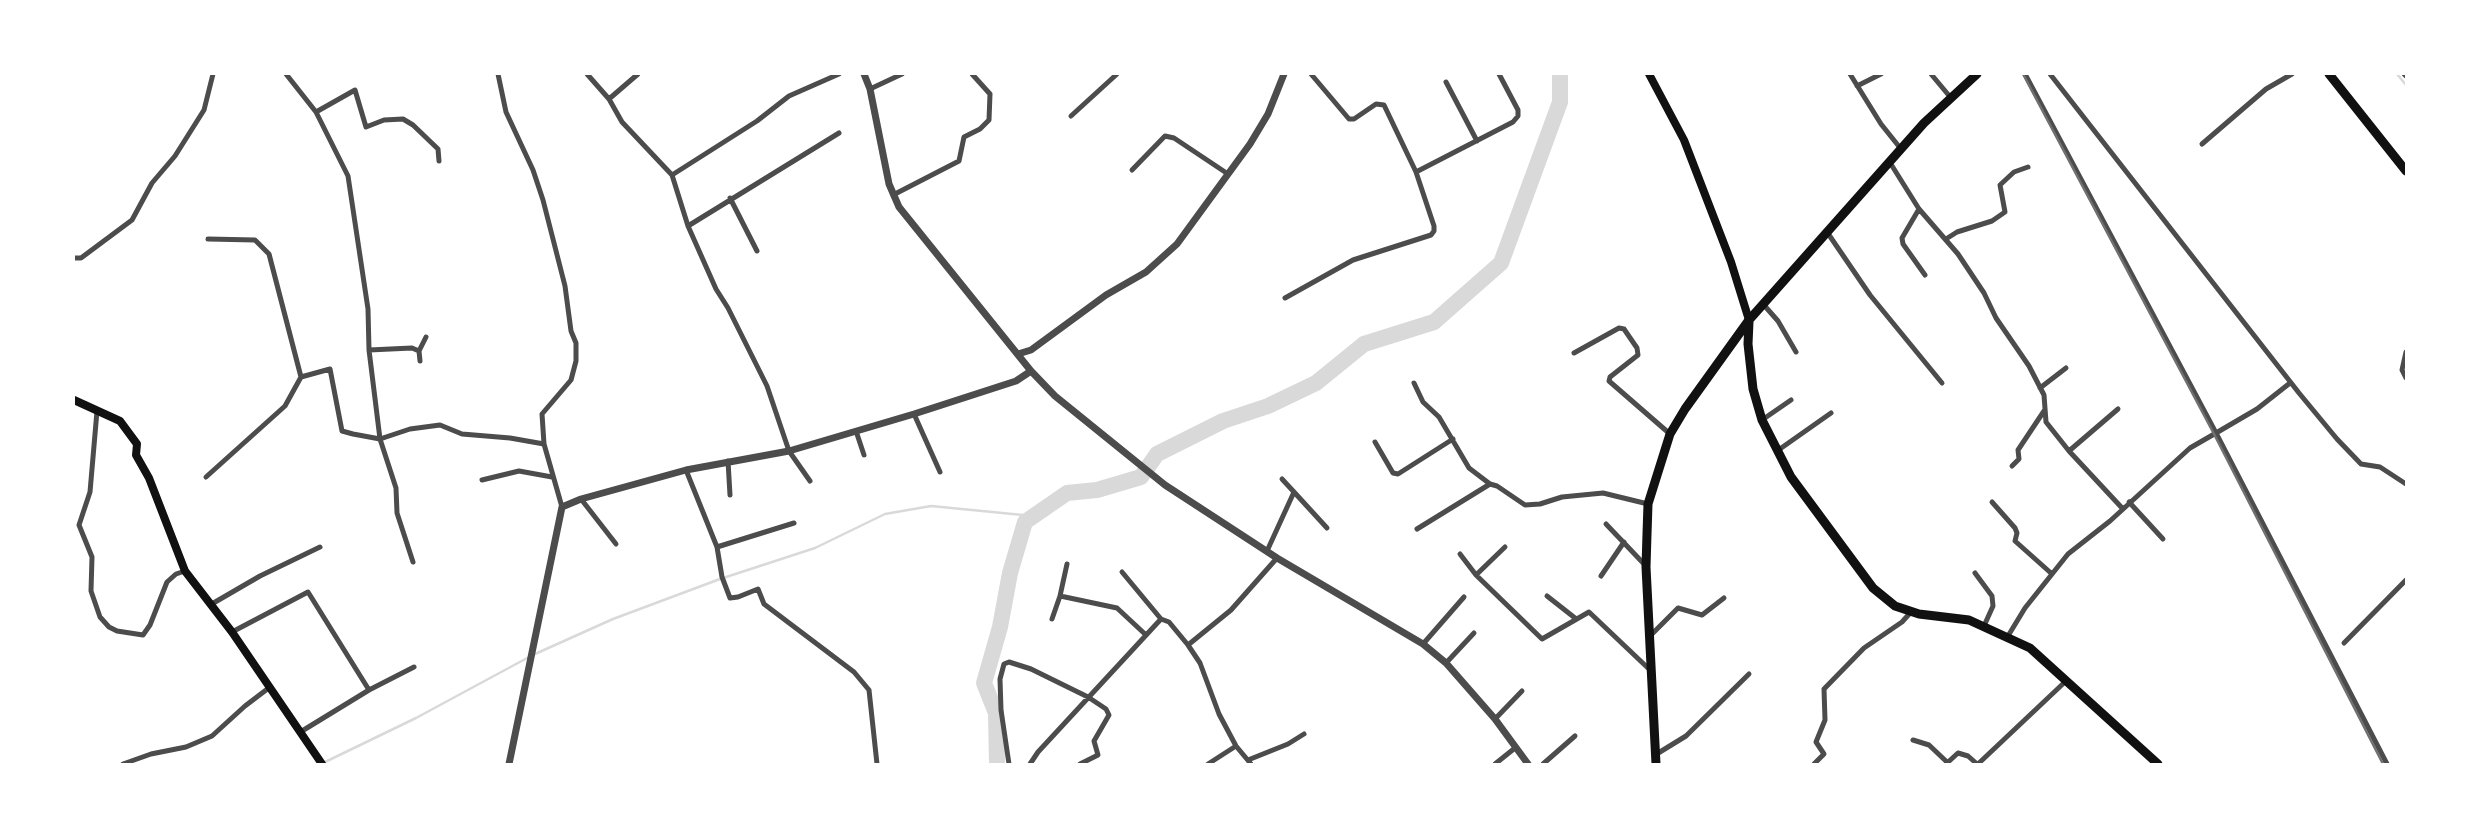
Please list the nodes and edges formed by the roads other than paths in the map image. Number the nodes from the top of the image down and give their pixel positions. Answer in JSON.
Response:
{"nodes":[{"id":1,"x":213,"y":74,"type":"edge"},
{"id":2,"x":286,"y":74,"type":"edge"},
{"id":3,"x":498,"y":74,"type":"edge"},
{"id":4,"x":587,"y":74,"type":"edge"},
{"id":5,"x":638,"y":74,"type":"edge"},
{"id":6,"x":839,"y":74,"type":"edge"},
{"id":7,"x":864,"y":74,"type":"edge"},
{"id":8,"x":902,"y":74,"type":"edge"},
{"id":9,"x":972,"y":74,"type":"edge"},
{"id":10,"x":1116,"y":74,"type":"edge"},
{"id":11,"x":1284,"y":74,"type":"edge"},
{"id":12,"x":1311,"y":74,"type":"edge"},
{"id":13,"x":1499,"y":74,"type":"edge"},
{"id":14,"x":1649,"y":74,"type":"edge"},
{"id":15,"x":1850,"y":74,"type":"edge"},
{"id":16,"x":1881,"y":74,"type":"edge"},
{"id":17,"x":1931,"y":74,"type":"edge"},
{"id":18,"x":1977,"y":74,"type":"edge"},
{"id":19,"x":2025,"y":74,"type":"edge"},
{"id":20,"x":2050,"y":74,"type":"edge"},
{"id":21,"x":2292,"y":74,"type":"edge"},
{"id":22,"x":2329,"y":74,"type":"edge"},
{"id":23,"x":1446,"y":82,"type":"dead end"},
{"id":24,"x":1857,"y":86,"type":"junction"},
{"id":25,"x":870,"y":89,"type":"junction"},
{"id":26,"x":1951,"y":98,"type":"junction"},
{"id":27,"x":609,"y":99,"type":"junction"},
{"id":28,"x":316,"y":112,"type":"junction"},
{"id":29,"x":1071,"y":116,"type":"dead end"},
{"id":30,"x":839,"y":132,"type":"dead end"},
{"id":31,"x":1476,"y":141,"type":"junction"},
{"id":32,"x":2202,"y":144,"type":"dead end"},
{"id":33,"x":1900,"y":149,"type":"junction"},
{"id":34,"x":439,"y":161,"type":"dead end"},
{"id":35,"x":1889,"y":162,"type":"junction"},
{"id":36,"x":2028,"y":167,"type":"dead end"},
{"id":37,"x":1132,"y":170,"type":"dead end"},
{"id":38,"x":2406,"y":171,"type":"edge"},
{"id":39,"x":1416,"y":172,"type":"junction"},
{"id":40,"x":1228,"y":174,"type":"junction"},
{"id":41,"x":672,"y":175,"type":"junction"},
{"id":42,"x":893,"y":194,"type":"junction"},
{"id":43,"x":730,"y":198,"type":"junction"},
{"id":44,"x":1919,"y":209,"type":"junction"},
{"id":45,"x":688,"y":226,"type":"junction"},
{"id":46,"x":1826,"y":232,"type":"junction"},
{"id":47,"x":208,"y":239,"type":"dead end"},
{"id":48,"x":1946,"y":239,"type":"junction"},
{"id":49,"x":757,"y":251,"type":"dead end"},
{"id":50,"x":74,"y":258,"type":"edge"},
{"id":51,"x":1925,"y":275,"type":"dead end"},
{"id":52,"x":1285,"y":299,"type":"dead end"},
{"id":53,"x":1763,"y":304,"type":"junction"},
{"id":54,"x":1749,"y":320,"type":"junction"},
{"id":55,"x":426,"y":337,"type":"dead end"},
{"id":56,"x":369,"y":350,"type":"junction"},
{"id":57,"x":419,"y":351,"type":"junction"},
{"id":58,"x":1796,"y":352,"type":"dead end"},
{"id":59,"x":2406,"y":352,"type":"edge"},
{"id":60,"x":1574,"y":353,"type":"dead end"},
{"id":61,"x":1018,"y":354,"type":"junction"},
{"id":62,"x":420,"y":361,"type":"dead end"},
{"id":63,"x":2066,"y":368,"type":"dead end"},
{"id":64,"x":1031,"y":371,"type":"junction"},
{"id":65,"x":301,"y":377,"type":"junction"},
{"id":66,"x":2406,"y":378,"type":"edge"},
{"id":67,"x":1413,"y":383,"type":"dead end"},
{"id":68,"x":1942,"y":383,"type":"dead end"},
{"id":69,"x":2290,"y":383,"type":"junction"},
{"id":70,"x":2040,"y":388,"type":"junction"},
{"id":71,"x":74,"y":400,"type":"edge"},
{"id":72,"x":1791,"y":400,"type":"dead end"},
{"id":73,"x":2118,"y":409,"type":"dead end"},
{"id":74,"x":97,"y":411,"type":"junction"},
{"id":75,"x":2044,"y":411,"type":"junction"},
{"id":76,"x":1831,"y":413,"type":"dead end"},
{"id":77,"x":914,"y":414,"type":"junction"},
{"id":78,"x":1762,"y":420,"type":"junction"},
{"id":79,"x":856,"y":431,"type":"junction"},
{"id":80,"x":2217,"y":433,"type":"junction"},
{"id":81,"x":1670,"y":434,"type":"junction"},
{"id":82,"x":380,"y":439,"type":"junction"},
{"id":83,"x":1452,"y":439,"type":"junction"},
{"id":84,"x":1375,"y":442,"type":"dead end"},
{"id":85,"x":544,"y":444,"type":"junction"},
{"id":86,"x":789,"y":450,"type":"junction"},
{"id":87,"x":1777,"y":450,"type":"junction"},
{"id":88,"x":2069,"y":451,"type":"junction"},
{"id":89,"x":864,"y":454,"type":"dead end"},
{"id":90,"x":728,"y":461,"type":"junction"},
{"id":91,"x":2012,"y":466,"type":"dead end"},
{"id":92,"x":686,"y":470,"type":"junction"},
{"id":93,"x":940,"y":472,"type":"dead end"},
{"id":94,"x":206,"y":477,"type":"dead end"},
{"id":95,"x":552,"y":477,"type":"junction"},
{"id":96,"x":1282,"y":478,"type":"dead end"},
{"id":97,"x":482,"y":480,"type":"dead end"},
{"id":98,"x":810,"y":481,"type":"dead end"},
{"id":99,"x":1490,"y":484,"type":"junction"},
{"id":100,"x":2406,"y":484,"type":"edge"},
{"id":101,"x":1294,"y":492,"type":"junction"},
{"id":102,"x":730,"y":495,"type":"dead end"},
{"id":103,"x":581,"y":499,"type":"junction"},
{"id":104,"x":1992,"y":502,"type":"dead end"},
{"id":105,"x":2129,"y":502,"type":"junction"},
{"id":106,"x":1648,"y":504,"type":"junction"},
{"id":107,"x":562,"y":507,"type":"junction"},
{"id":108,"x":2123,"y":509,"type":"junction"},
{"id":109,"x":794,"y":523,"type":"dead end"},
{"id":110,"x":1606,"y":524,"type":"dead end"},
{"id":111,"x":1327,"y":528,"type":"dead end"},
{"id":112,"x":1417,"y":529,"type":"dead end"},
{"id":113,"x":2164,"y":539,"type":"dead end"},
{"id":114,"x":1624,"y":542,"type":"junction"},
{"id":115,"x":616,"y":544,"type":"dead end"},
{"id":116,"x":320,"y":547,"type":"dead end"},
{"id":117,"x":717,"y":547,"type":"junction"},
{"id":118,"x":1505,"y":547,"type":"dead end"},
{"id":119,"x":1267,"y":551,"type":"junction"},
{"id":120,"x":1460,"y":554,"type":"dead end"},
{"id":121,"x":1277,"y":558,"type":"junction"},
{"id":122,"x":413,"y":562,"type":"dead end"},
{"id":123,"x":1068,"y":564,"type":"dead end"},
{"id":124,"x":1646,"y":567,"type":"junction"},
{"id":125,"x":185,"y":571,"type":"junction"},
{"id":126,"x":1122,"y":572,"type":"dead end"},
{"id":127,"x":1975,"y":573,"type":"dead end"},
{"id":128,"x":2052,"y":574,"type":"junction"},
{"id":129,"x":1476,"y":575,"type":"junction"},
{"id":130,"x":1601,"y":576,"type":"dead end"},
{"id":131,"x":2406,"y":580,"type":"edge"},
{"id":132,"x":1060,"y":596,"type":"junction"},
{"id":133,"x":1547,"y":596,"type":"dead end"},
{"id":134,"x":1464,"y":597,"type":"dead end"},
{"id":135,"x":1724,"y":598,"type":"dead end"},
{"id":136,"x":209,"y":605,"type":"junction"},
{"id":137,"x":1912,"y":612,"type":"junction"},
{"id":138,"x":1575,"y":618,"type":"junction"},
{"id":139,"x":1052,"y":619,"type":"dead end"},
{"id":140,"x":1161,"y":619,"type":"junction"},
{"id":141,"x":1984,"y":626,"type":"junction"},
{"id":142,"x":232,"y":632,"type":"junction"},
{"id":143,"x":1475,"y":633,"type":"dead end"},
{"id":144,"x":1146,"y":635,"type":"junction"},
{"id":145,"x":1650,"y":636,"type":"junction"},
{"id":146,"x":2008,"y":636,"type":"junction"},
{"id":147,"x":2344,"y":643,"type":"dead end"},
{"id":148,"x":1423,"y":644,"type":"junction"},
{"id":149,"x":1188,"y":645,"type":"junction"},
{"id":150,"x":1446,"y":663,"type":"junction"},
{"id":151,"x":414,"y":667,"type":"dead end"},
{"id":152,"x":1652,"y":671,"type":"junction"},
{"id":153,"x":1749,"y":674,"type":"dead end"},
{"id":154,"x":2067,"y":680,"type":"junction"},
{"id":155,"x":270,"y":687,"type":"junction"},
{"id":156,"x":369,"y":690,"type":"junction"},
{"id":157,"x":1522,"y":691,"type":"dead end"},
{"id":158,"x":1088,"y":697,"type":"junction"},
{"id":159,"x":1495,"y":719,"type":"junction"},
{"id":160,"x":302,"y":731,"type":"junction"},
{"id":161,"x":1304,"y":734,"type":"dead end"},
{"id":162,"x":1575,"y":736,"type":"dead end"},
{"id":163,"x":1913,"y":740,"type":"dead end"},
{"id":164,"x":1236,"y":747,"type":"junction"},
{"id":165,"x":1515,"y":748,"type":"junction"},
{"id":166,"x":1656,"y":760,"type":"edge"},
{"id":167,"x":1249,"y":762,"type":"edge"},
{"id":168,"x":321,"y":763,"type":"edge"},
{"id":169,"x":1947,"y":764,"type":"edge"},
{"id":170,"x":123,"y":765,"type":"edge"},
{"id":171,"x":509,"y":765,"type":"edge"},
{"id":172,"x":877,"y":765,"type":"edge"},
{"id":173,"x":1009,"y":765,"type":"edge"},
{"id":174,"x":1030,"y":765,"type":"edge"},
{"id":175,"x":1080,"y":765,"type":"edge"},
{"id":176,"x":1208,"y":765,"type":"edge"},
{"id":177,"x":1495,"y":765,"type":"edge"},
{"id":178,"x":1528,"y":765,"type":"edge"},
{"id":179,"x":1543,"y":765,"type":"edge"},
{"id":180,"x":1814,"y":765,"type":"edge"},
{"id":181,"x":1978,"y":765,"type":"edge"},
{"id":182,"x":2158,"y":765,"type":"edge"},
{"id":183,"x":2387,"y":765,"type":"edge"}],
"edges":[{"from":1,"to":50,"type":"street"},
{"from":2,"to":28,"type":"street"},
{"from":3,"to":85,"type":"street"},
{"from":4,"to":27,"type":"street"},
{"from":5,"to":27,"type":"street"},
{"from":6,"to":41,"type":"street"},
{"from":7,"to":25,"type":"street"},
{"from":8,"to":25,"type":"street"},
{"from":9,"to":42,"type":"street"},
{"from":10,"to":29,"type":"street"},
{"from":11,"to":40,"type":"street"},
{"from":12,"to":39,"type":"street"},
{"from":13,"to":31,"type":"street"},
{"from":14,"to":54,"type":"main road"},
{"from":15,"to":24,"type":"street"},
{"from":16,"to":24,"type":"street"},
{"from":17,"to":26,"type":"street"},
{"from":18,"to":26,"type":"main road"},
{"from":19,"to":80,"type":"street"},
{"from":20,"to":69,"type":"street"},
{"from":21,"to":32,"type":"street"},
{"from":22,"to":38,"type":"main road"},
{"from":23,"to":31,"type":"street"},
{"from":24,"to":33,"type":"street"},
{"from":25,"to":42,"type":"street"},
{"from":26,"to":33,"type":"main road"},
{"from":27,"to":41,"type":"street"},
{"from":28,"to":34,"type":"street"},
{"from":28,"to":56,"type":"street"},
{"from":30,"to":43,"type":"street"},
{"from":31,"to":39,"type":"street"},
{"from":33,"to":35,"type":"main road"},
{"from":35,"to":44,"type":"street"},
{"from":35,"to":46,"type":"main road"},
{"from":36,"to":48,"type":"street"},
{"from":37,"to":40,"type":"street"},
{"from":39,"to":52,"type":"street"},
{"from":40,"to":61,"type":"street"},
{"from":41,"to":45,"type":"street"},
{"from":42,"to":61,"type":"street"},
{"from":43,"to":45,"type":"street"},
{"from":43,"to":49,"type":"street"},
{"from":44,"to":48,"type":"street"},
{"from":44,"to":51,"type":"street"},
{"from":45,"to":86,"type":"street"},
{"from":46,"to":53,"type":"main road"},
{"from":46,"to":68,"type":"street"},
{"from":47,"to":65,"type":"street"},
{"from":48,"to":70,"type":"street"},
{"from":53,"to":54,"type":"main road"},
{"from":53,"to":58,"type":"street"},
{"from":54,"to":78,"type":"main road"},
{"from":54,"to":81,"type":"main road"},
{"from":55,"to":57,"type":"street"},
{"from":56,"to":57,"type":"street"},
{"from":56,"to":82,"type":"street"},
{"from":57,"to":62,"type":"street"},
{"from":59,"to":66,"type":"street"},
{"from":60,"to":81,"type":"street"},
{"from":61,"to":64,"type":"street"},
{"from":63,"to":70,"type":"street"},
{"from":64,"to":77,"type":"street"},
{"from":64,"to":119,"type":"street"},
{"from":65,"to":82,"type":"street"},
{"from":65,"to":94,"type":"street"},
{"from":67,"to":83,"type":"street"},
{"from":69,"to":80,"type":"street"},
{"from":69,"to":100,"type":"street"},
{"from":70,"to":75,"type":"street"},
{"from":71,"to":74,"type":"main road"},
{"from":72,"to":78,"type":"street"},
{"from":73,"to":88,"type":"street"},
{"from":74,"to":125,"type":"main road"},
{"from":74,"to":125,"type":"street"},
{"from":75,"to":88,"type":"street"},
{"from":75,"to":91,"type":"street"},
{"from":76,"to":87,"type":"street"},
{"from":77,"to":79,"type":"street"},
{"from":77,"to":93,"type":"street"},
{"from":78,"to":87,"type":"main road"},
{"from":79,"to":86,"type":"street"},
{"from":79,"to":89,"type":"street"},
{"from":80,"to":105,"type":"street"},
{"from":80,"to":183,"type":"street"},
{"from":81,"to":106,"type":"main road"},
{"from":82,"to":85,"type":"street"},
{"from":82,"to":122,"type":"street"},
{"from":83,"to":84,"type":"street"},
{"from":83,"to":99,"type":"street"},
{"from":85,"to":95,"type":"street"},
{"from":86,"to":90,"type":"street"},
{"from":86,"to":98,"type":"street"},
{"from":87,"to":137,"type":"main road"},
{"from":88,"to":108,"type":"street"},
{"from":90,"to":92,"type":"street"},
{"from":90,"to":102,"type":"street"},
{"from":92,"to":103,"type":"street"},
{"from":92,"to":117,"type":"street"},
{"from":95,"to":97,"type":"street"},
{"from":95,"to":107,"type":"street"},
{"from":96,"to":101,"type":"street"},
{"from":99,"to":106,"type":"street"},
{"from":99,"to":112,"type":"street"},
{"from":101,"to":111,"type":"street"},
{"from":101,"to":119,"type":"street"},
{"from":103,"to":107,"type":"street"},
{"from":103,"to":115,"type":"street"},
{"from":104,"to":128,"type":"street"},
{"from":105,"to":108,"type":"street"},
{"from":105,"to":113,"type":"street"},
{"from":106,"to":124,"type":"main road"},
{"from":107,"to":171,"type":"street"},
{"from":108,"to":128,"type":"street"},
{"from":109,"to":117,"type":"street"},
{"from":110,"to":114,"type":"street"},
{"from":114,"to":124,"type":"street"},
{"from":114,"to":130,"type":"street"},
{"from":116,"to":136,"type":"street"},
{"from":117,"to":172,"type":"street"},
{"from":118,"to":129,"type":"street"},
{"from":119,"to":121,"type":"street"},
{"from":120,"to":129,"type":"street"},
{"from":121,"to":148,"type":"street"},
{"from":121,"to":149,"type":"street"},
{"from":123,"to":132,"type":"street"},
{"from":124,"to":145,"type":"main road"},
{"from":125,"to":136,"type":"main road"},
{"from":126,"to":140,"type":"street"},
{"from":127,"to":141,"type":"street"},
{"from":128,"to":146,"type":"street"},
{"from":129,"to":138,"type":"street"},
{"from":131,"to":147,"type":"street"},
{"from":132,"to":139,"type":"street"},
{"from":132,"to":144,"type":"street"},
{"from":133,"to":138,"type":"street"},
{"from":134,"to":148,"type":"street"},
{"from":135,"to":145,"type":"street"},
{"from":136,"to":142,"type":"main road"},
{"from":137,"to":141,"type":"main road"},
{"from":137,"to":180,"type":"street"},
{"from":138,"to":152,"type":"street"},
{"from":140,"to":144,"type":"street"},
{"from":140,"to":149,"type":"street"},
{"from":141,"to":146,"type":"main road"},
{"from":142,"to":155,"type":"main road"},
{"from":142,"to":156,"type":"street"},
{"from":143,"to":150,"type":"street"},
{"from":144,"to":158,"type":"street"},
{"from":145,"to":152,"type":"main road"},
{"from":146,"to":154,"type":"main road"},
{"from":148,"to":150,"type":"street"},
{"from":149,"to":164,"type":"street"},
{"from":150,"to":159,"type":"street"},
{"from":151,"to":156,"type":"street"},
{"from":152,"to":166,"type":"main road"},
{"from":153,"to":166,"type":"street"},
{"from":154,"to":181,"type":"street"},
{"from":154,"to":182,"type":"main road"},
{"from":155,"to":160,"type":"main road"},
{"from":155,"to":170,"type":"street"},
{"from":156,"to":160,"type":"street"},
{"from":157,"to":159,"type":"street"},
{"from":158,"to":173,"type":"street"},
{"from":158,"to":174,"type":"street"},
{"from":158,"to":175,"type":"street"},
{"from":159,"to":165,"type":"street"},
{"from":160,"to":168,"type":"main road"},
{"from":161,"to":167,"type":"street"},
{"from":162,"to":179,"type":"street"},
{"from":163,"to":169,"type":"street"},
{"from":164,"to":167,"type":"street"},
{"from":164,"to":176,"type":"street"},
{"from":165,"to":177,"type":"street"},
{"from":165,"to":178,"type":"street"},
{"from":169,"to":181,"type":"street"}]}
